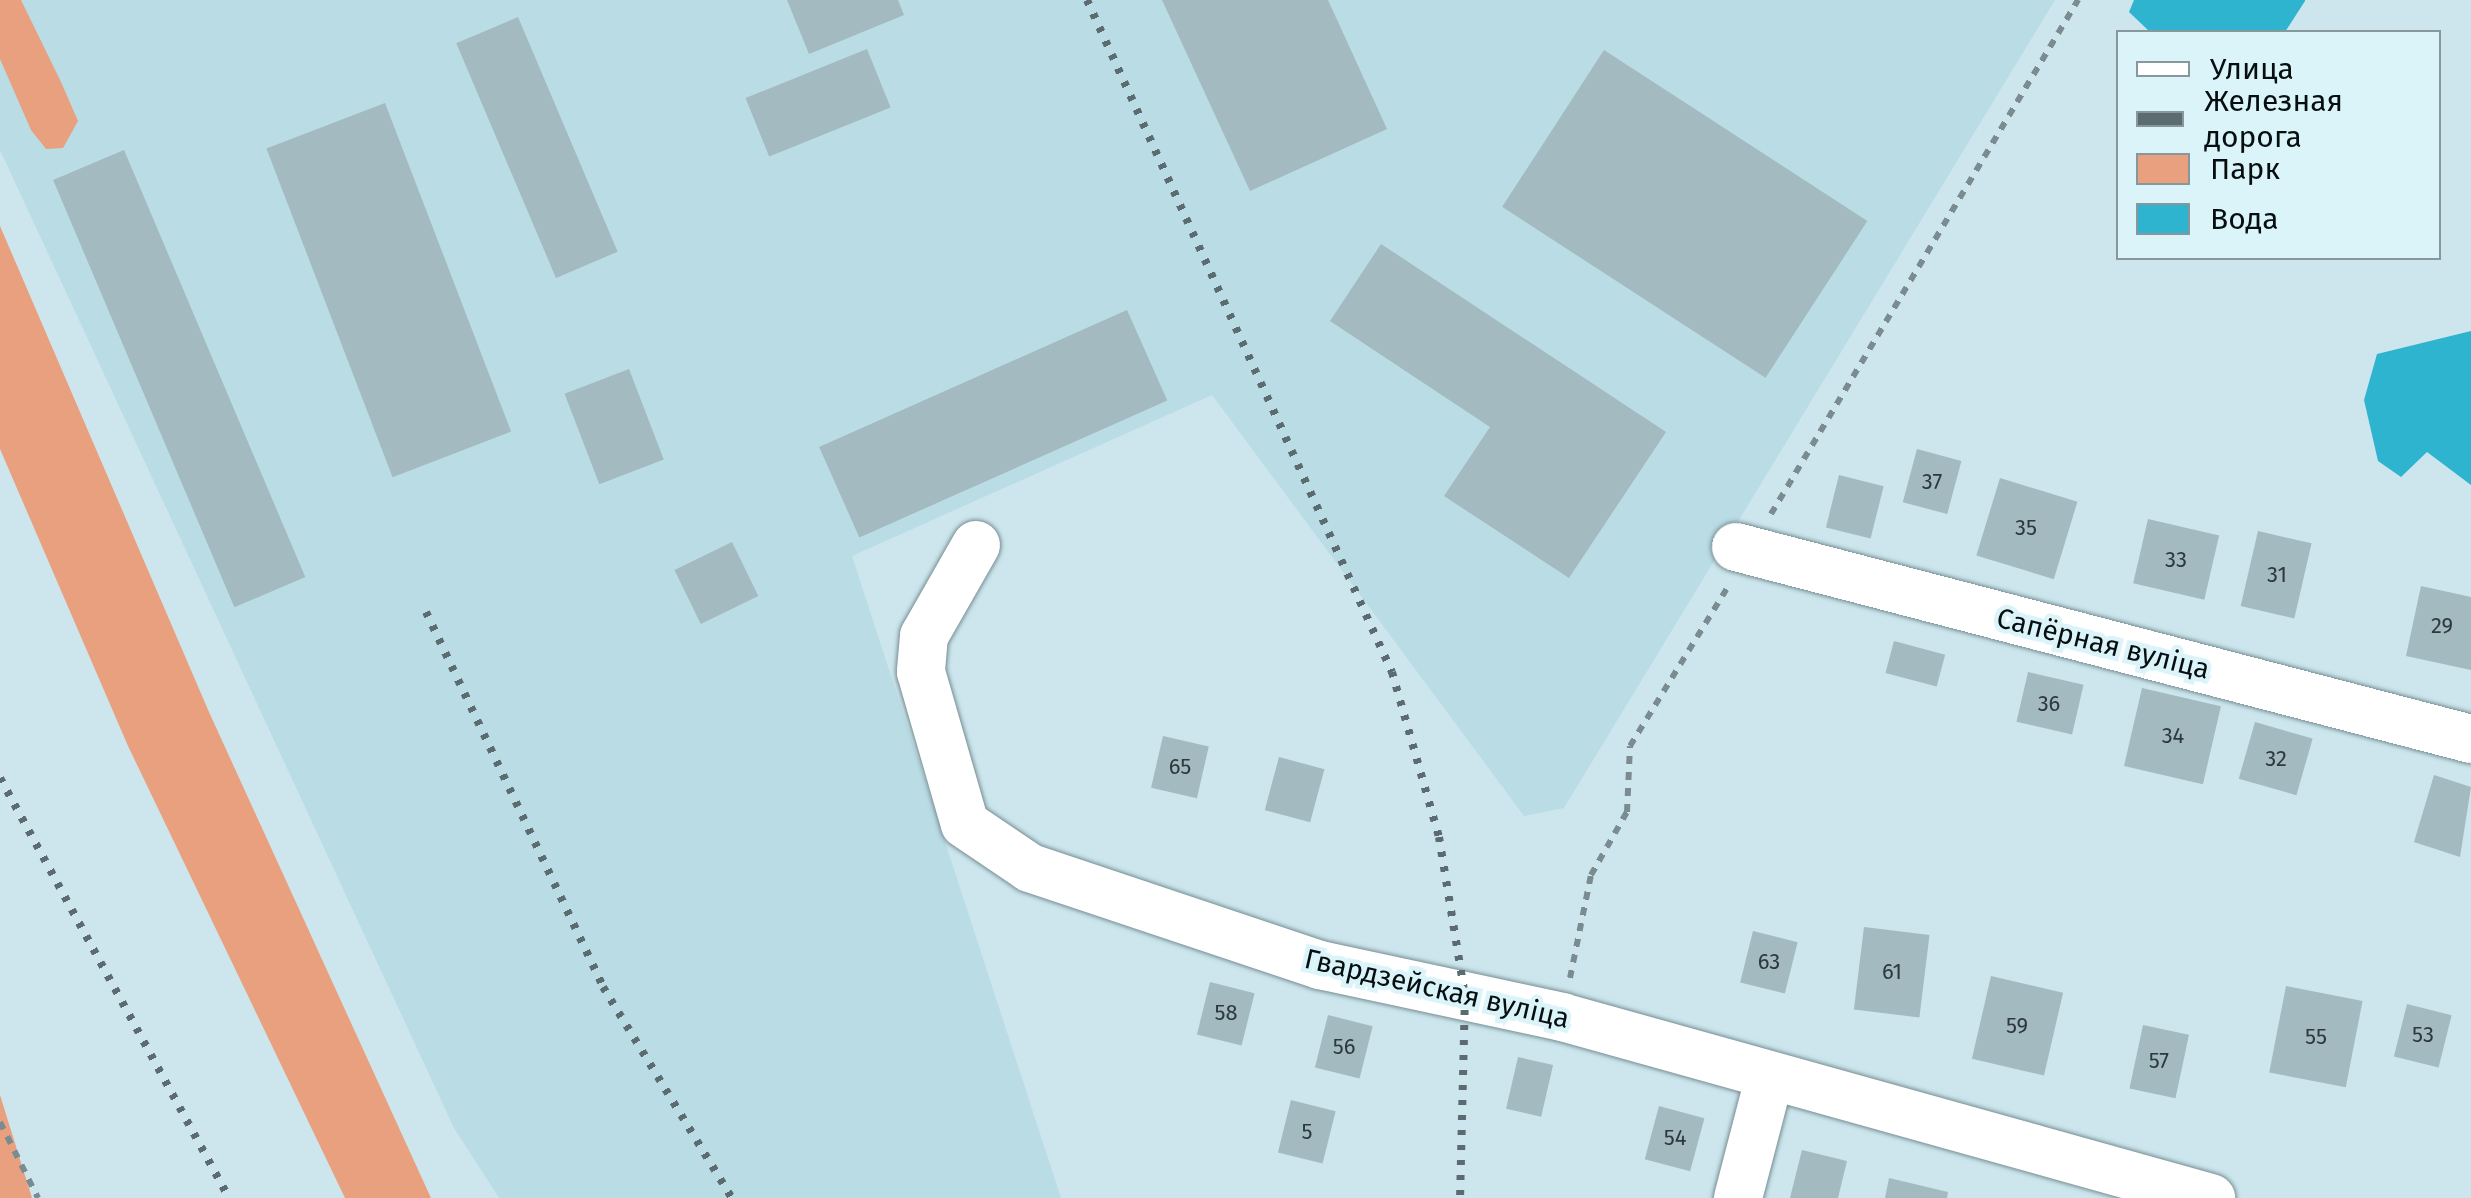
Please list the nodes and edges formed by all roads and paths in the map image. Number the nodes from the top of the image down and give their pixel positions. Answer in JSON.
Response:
{"nodes":[{"id":1,"x":2078,"y":0,"type":"edge"},
{"id":2,"x":976,"y":545,"type":"dead end"},
{"id":3,"x":1742,"y":550,"type":"junction"},
{"id":4,"x":2471,"y":739,"type":"edge"},
{"id":5,"x":1562,"y":1017,"type":"junction"},
{"id":6,"x":1769,"y":1079,"type":"junction"},
{"id":7,"x":0,"y":1122,"type":"edge"},
{"id":8,"x":38,"y":1198,"type":"edge"},
{"id":9,"x":1738,"y":1198,"type":"edge"},
{"id":10,"x":2211,"y":1198,"type":"edge"}],
"edges":[{"from":1,"to":3,"type":"path"},
{"from":2,"to":5,"type":"street","name":"Гвардзейская вуліца"},
{"from":3,"to":4,"type":"street","name":"Сапёрная вуліца"},
{"from":3,"to":5,"type":"path"},
{"from":5,"to":6,"type":"street","name":"Гвардзейская вуліца"},
{"from":6,"to":9,"type":"street"},
{"from":6,"to":10,"type":"street","name":"Гвардзейская вуліца"},
{"from":7,"to":8,"type":"path"}]}
